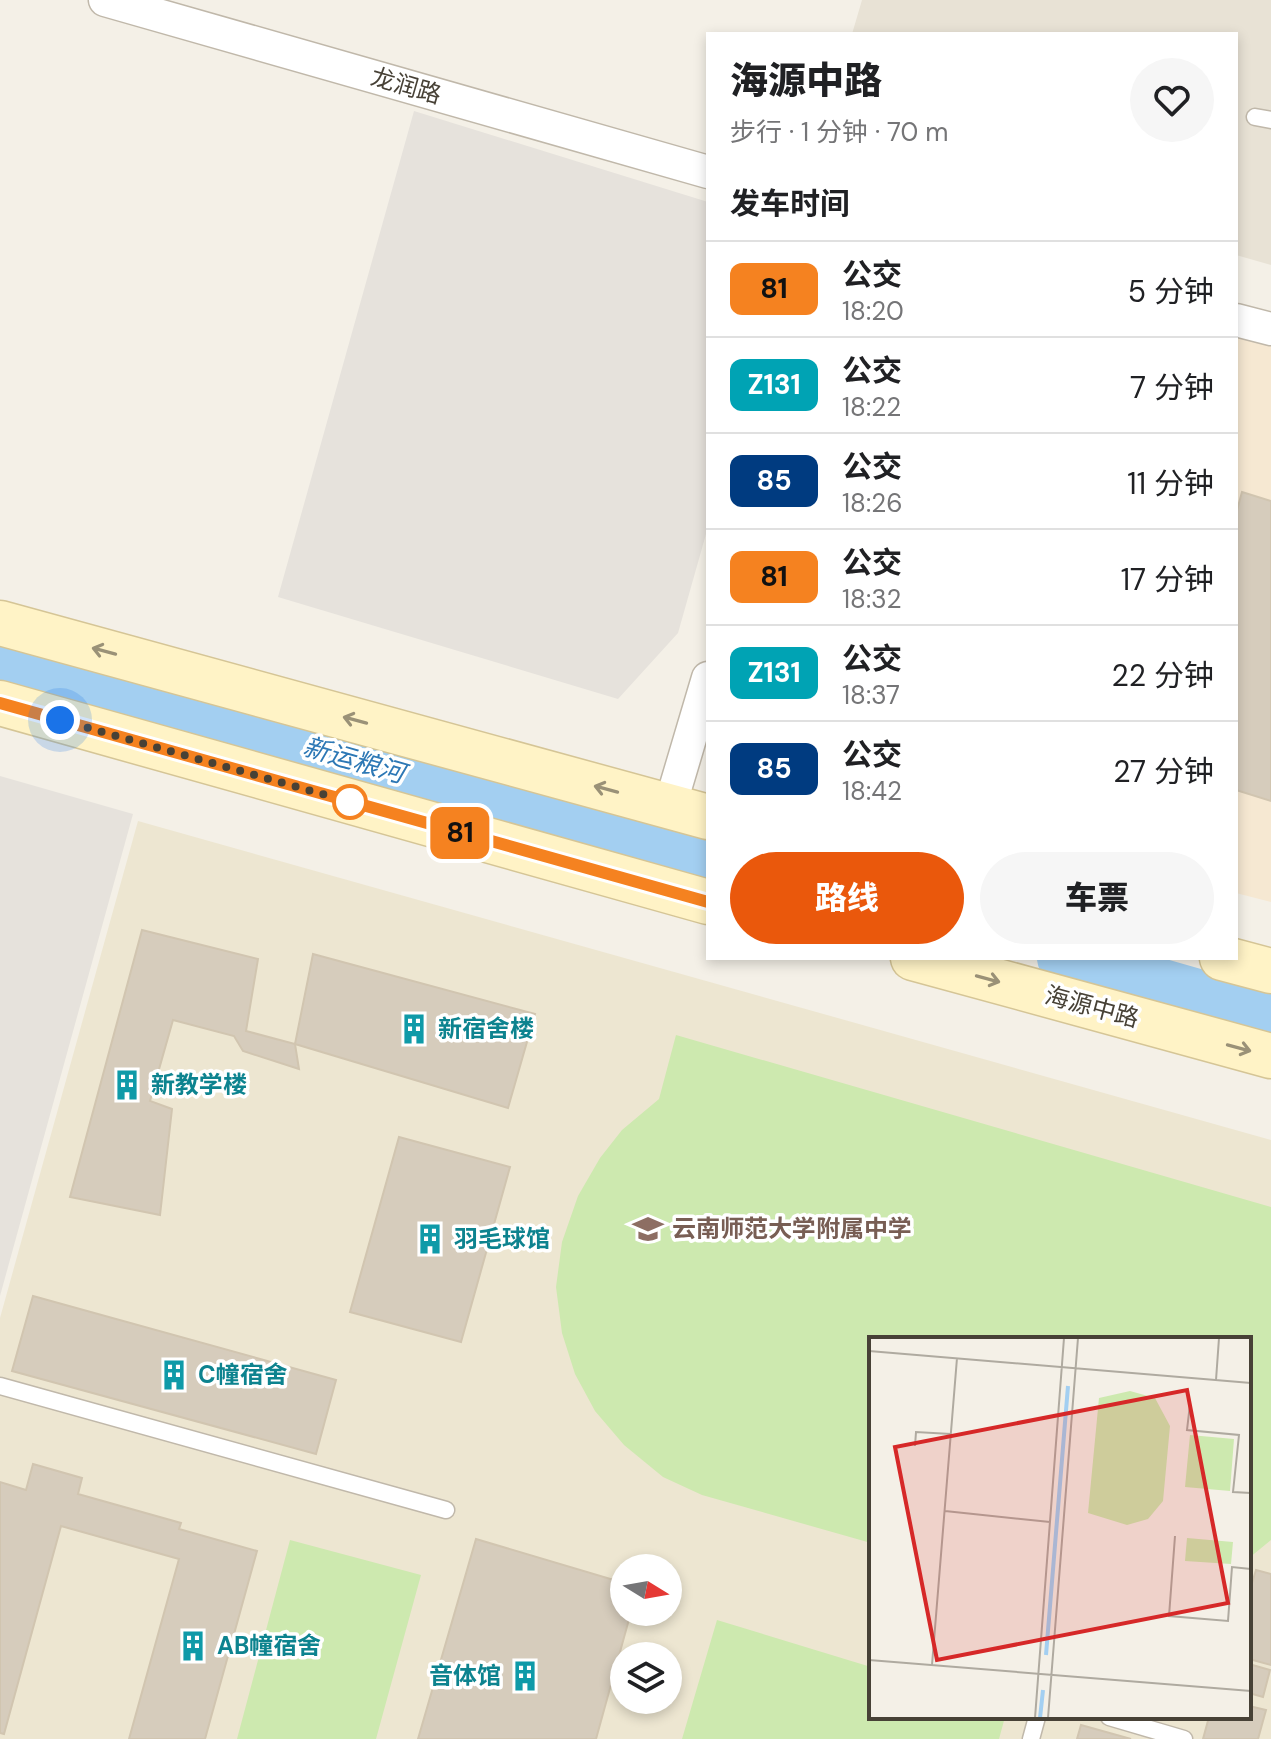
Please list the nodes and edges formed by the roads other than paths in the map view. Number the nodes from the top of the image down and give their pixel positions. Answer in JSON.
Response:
{"nodes":[{"id":1,"x":105,"y":0,"type":"edge"},
{"id":2,"x":706,"y":171,"type":"edge"},
{"id":3,"x":1238,"y":321,"type":"edge"},
{"id":4,"x":1271,"y":329,"type":"edge"},
{"id":5,"x":0,"y":623,"type":"edge"},
{"id":6,"x":706,"y":692,"type":"edge"},
{"id":7,"x":0,"y":703,"type":"edge"},
{"id":8,"x":689,"y":811,"type":"edge"},
{"id":9,"x":706,"y":901,"type":"edge"},
{"id":10,"x":920,"y":960,"type":"edge"},
{"id":11,"x":1230,"y":960,"type":"edge"},
{"id":12,"x":1271,"y":971,"type":"edge"},
{"id":13,"x":1271,"y":1056,"type":"edge"},
{"id":14,"x":0,"y":1386,"type":"edge"},
{"id":15,"x":446,"y":1510,"type":"dead end"},
{"id":16,"x":1036,"y":1719,"type":"edge"},
{"id":17,"x":1116,"y":1719,"type":"edge"},
{"id":18,"x":1031,"y":1739,"type":"edge"},
{"id":19,"x":1184,"y":1739,"type":"edge"}],
"edges":[{"from":1,"to":2,"type":"street","name":"龙润路"},
{"from":3,"to":4,"type":"street"},
{"from":8,"to":5,"type":"main road","one_way":true},
{"from":6,"to":8,"type":"street"},
{"from":7,"to":9,"type":"main road"},
{"from":10,"to":13,"type":"main road","name":"海源中路","one_way":true},
{"from":11,"to":12,"type":"main road"},
{"from":14,"to":15,"type":"lane"},
{"from":16,"to":18,"type":"lane"},
{"from":17,"to":19,"type":"lane"}]}
